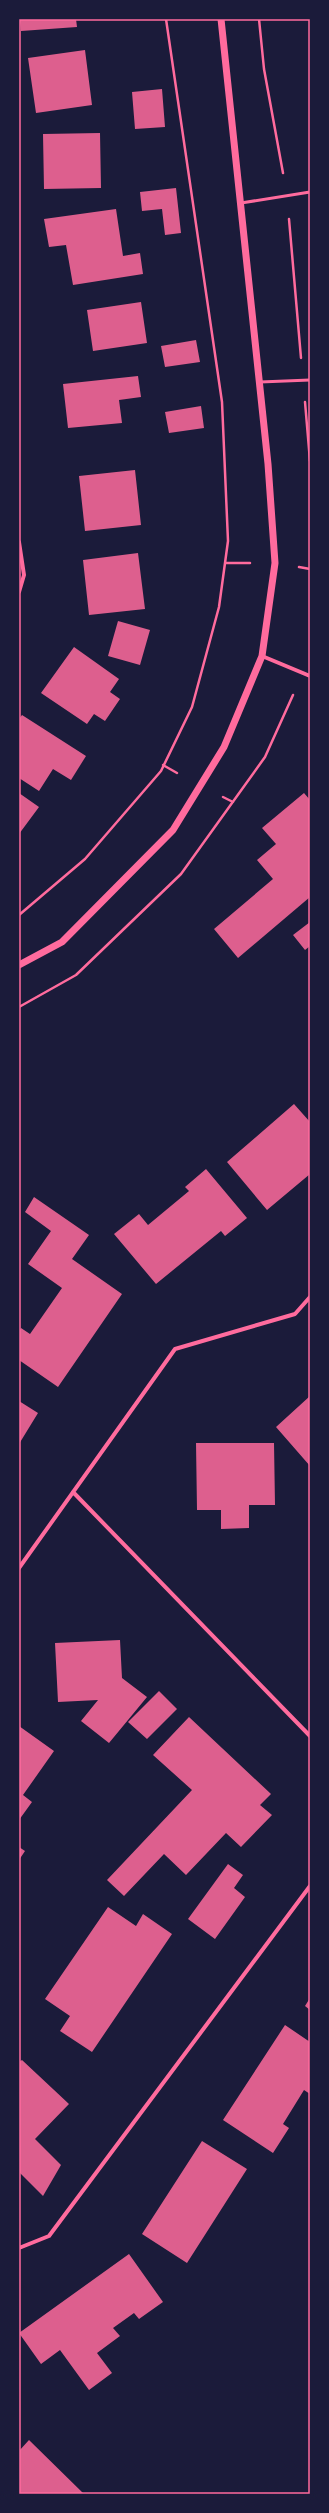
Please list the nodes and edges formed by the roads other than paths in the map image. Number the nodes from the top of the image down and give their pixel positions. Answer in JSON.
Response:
{"nodes":[{"id":1,"x":220,"y":19,"type":"edge"},
{"id":2,"x":310,"y":192,"type":"edge"},
{"id":3,"x":240,"y":203,"type":"junction"},
{"id":4,"x":310,"y":380,"type":"edge"},
{"id":5,"x":260,"y":382,"type":"junction"},
{"id":6,"x":19,"y":542,"type":"edge"},
{"id":7,"x":19,"y":592,"type":"edge"},
{"id":8,"x":262,"y":656,"type":"junction"},
{"id":9,"x":310,"y":676,"type":"edge"},
{"id":10,"x":19,"y":965,"type":"edge"},
{"id":11,"x":310,"y":1297,"type":"edge"},
{"id":12,"x":73,"y":1492,"type":"junction"},
{"id":13,"x":19,"y":1568,"type":"edge"},
{"id":14,"x":310,"y":1736,"type":"edge"},
{"id":15,"x":310,"y":1886,"type":"edge"},
{"id":16,"x":19,"y":2248,"type":"edge"}],
"edges":[{"from":1,"to":3,"type":"street"},
{"from":2,"to":3,"type":"lane"},
{"from":3,"to":5,"type":"street"},
{"from":4,"to":5,"type":"lane"},
{"from":5,"to":8,"type":"street"},
{"from":6,"to":7,"type":"street"},
{"from":8,"to":9,"type":"street"},
{"from":8,"to":10,"type":"street"},
{"from":11,"to":12,"type":"street"},
{"from":12,"to":13,"type":"street"},
{"from":12,"to":14,"type":"street"},
{"from":15,"to":16,"type":"street"}]}
